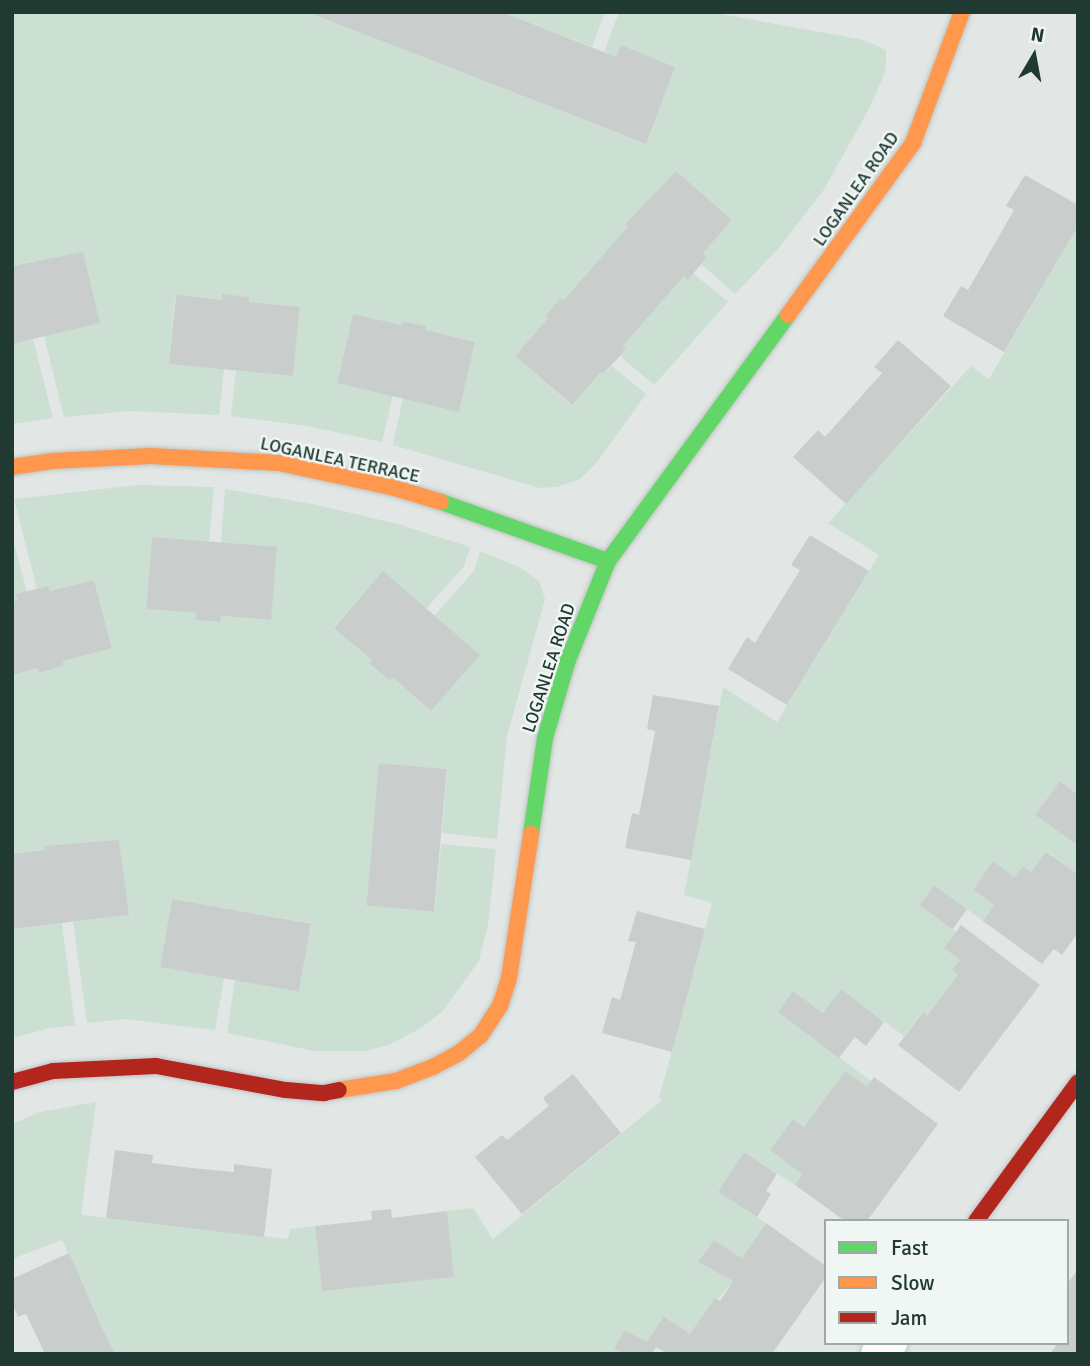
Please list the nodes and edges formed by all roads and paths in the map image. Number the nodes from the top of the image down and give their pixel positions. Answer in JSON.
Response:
{"nodes":[{"id":1,"x":962,"y":12,"type":"edge"},
{"id":2,"x":12,"y":467,"type":"edge"},
{"id":3,"x":608,"y":561,"type":"junction"},
{"id":4,"x":12,"y":1082,"type":"edge"},
{"id":5,"x":1078,"y":1082,"type":"edge"},
{"id":6,"x":977,"y":1219,"type":"edge"}],
"edges":[{"from":1,"to":3,"type":"street","name":"LOGANLEA ROAD"},
{"from":2,"to":3,"type":"street","name":"LOGANLEA TERRACE"},
{"from":3,"to":4,"type":"street","name":"LOGANLEA ROAD"},
{"from":5,"to":6,"type":"street"}]}
